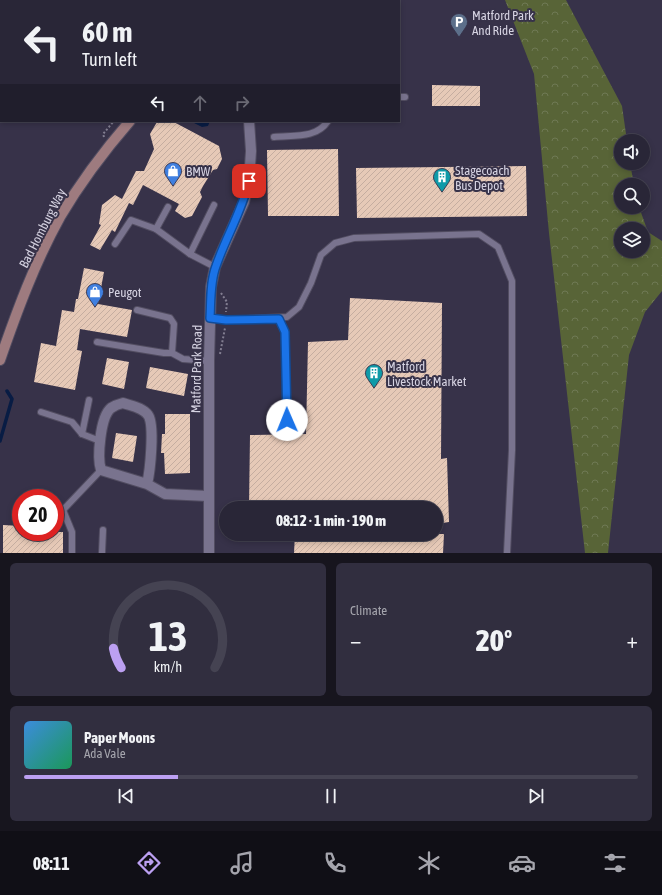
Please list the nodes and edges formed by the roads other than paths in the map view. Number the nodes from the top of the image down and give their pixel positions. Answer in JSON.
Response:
{"nodes":[{"id":1,"x":129,"y":122,"type":"edge"},
{"id":2,"x":249,"y":122,"type":"edge"},
{"id":3,"x":327,"y":122,"type":"edge"},
{"id":4,"x":274,"y":136,"type":"dead end"},
{"id":5,"x":214,"y":205,"type":"dead end"},
{"id":6,"x":168,"y":207,"type":"dead end"},
{"id":7,"x":156,"y":229,"type":"junction"},
{"id":8,"x":115,"y":244,"type":"dead end"},
{"id":9,"x":190,"y":254,"type":"junction"},
{"id":10,"x":215,"y":267,"type":"junction"},
{"id":11,"x":137,"y":310,"type":"dead end"},
{"id":12,"x":210,"y":318,"type":"junction"},
{"id":13,"x":279,"y":319,"type":"junction"},
{"id":14,"x":97,"y":342,"type":"dead end"},
{"id":15,"x":172,"y":353,"type":"junction"},
{"id":16,"x":0,"y":360,"type":"edge"},
{"id":17,"x":209,"y":361,"type":"junction"},
{"id":18,"x":89,"y":400,"type":"dead end"},
{"id":19,"x":41,"y":412,"type":"dead end"},
{"id":20,"x":287,"y":420,"type":"dead end"},
{"id":21,"x":82,"y":434,"type":"junction"},
{"id":22,"x":100,"y":442,"type":"junction"},
{"id":23,"x":101,"y":470,"type":"junction"},
{"id":24,"x":146,"y":484,"type":"junction"},
{"id":25,"x":208,"y":496,"type":"junction"},
{"id":26,"x":64,"y":509,"type":"edge"},
{"id":27,"x":64,"y":512,"type":"edge"},
{"id":28,"x":103,"y":530,"type":"dead end"},
{"id":29,"x":72,"y":553,"type":"edge"},
{"id":30,"x":102,"y":553,"type":"edge"},
{"id":31,"x":209,"y":553,"type":"edge"},
{"id":32,"x":507,"y":553,"type":"edge"}],
"edges":[{"from":1,"to":16,"type":"main road","name":"Bad Homburg Way"},
{"from":2,"to":10,"type":"street","name":"Matford Park Road"},
{"from":3,"to":4,"type":"lane"},
{"from":5,"to":9,"type":"lane"},
{"from":6,"to":7,"type":"lane"},
{"from":7,"to":8,"type":"lane"},
{"from":7,"to":9,"type":"lane"},
{"from":9,"to":10,"type":"lane"},
{"from":10,"to":12,"type":"street","name":"Matford Park Road"},
{"from":11,"to":15,"type":"lane"},
{"from":12,"to":13,"type":"lane"},
{"from":12,"to":17,"type":"street","name":"Matford Park Road"},
{"from":13,"to":20,"type":"lane"},
{"from":13,"to":32,"type":"lane"},
{"from":14,"to":15,"type":"lane"},
{"from":15,"to":17,"type":"lane"},
{"from":17,"to":25,"type":"street","name":"Matford Park Road"},
{"from":18,"to":21,"type":"lane"},
{"from":19,"to":21,"type":"lane"},
{"from":21,"to":22,"type":"lane"},
{"from":22,"to":23,"type":"street"},
{"from":22,"to":24,"type":"street"},
{"from":23,"to":24,"type":"street"},
{"from":23,"to":26,"type":"lane"},
{"from":24,"to":25,"type":"street"},
{"from":25,"to":31,"type":"street","name":"Matford Park Road"},
{"from":27,"to":29,"type":"lane"},
{"from":28,"to":30,"type":"lane"}]}
